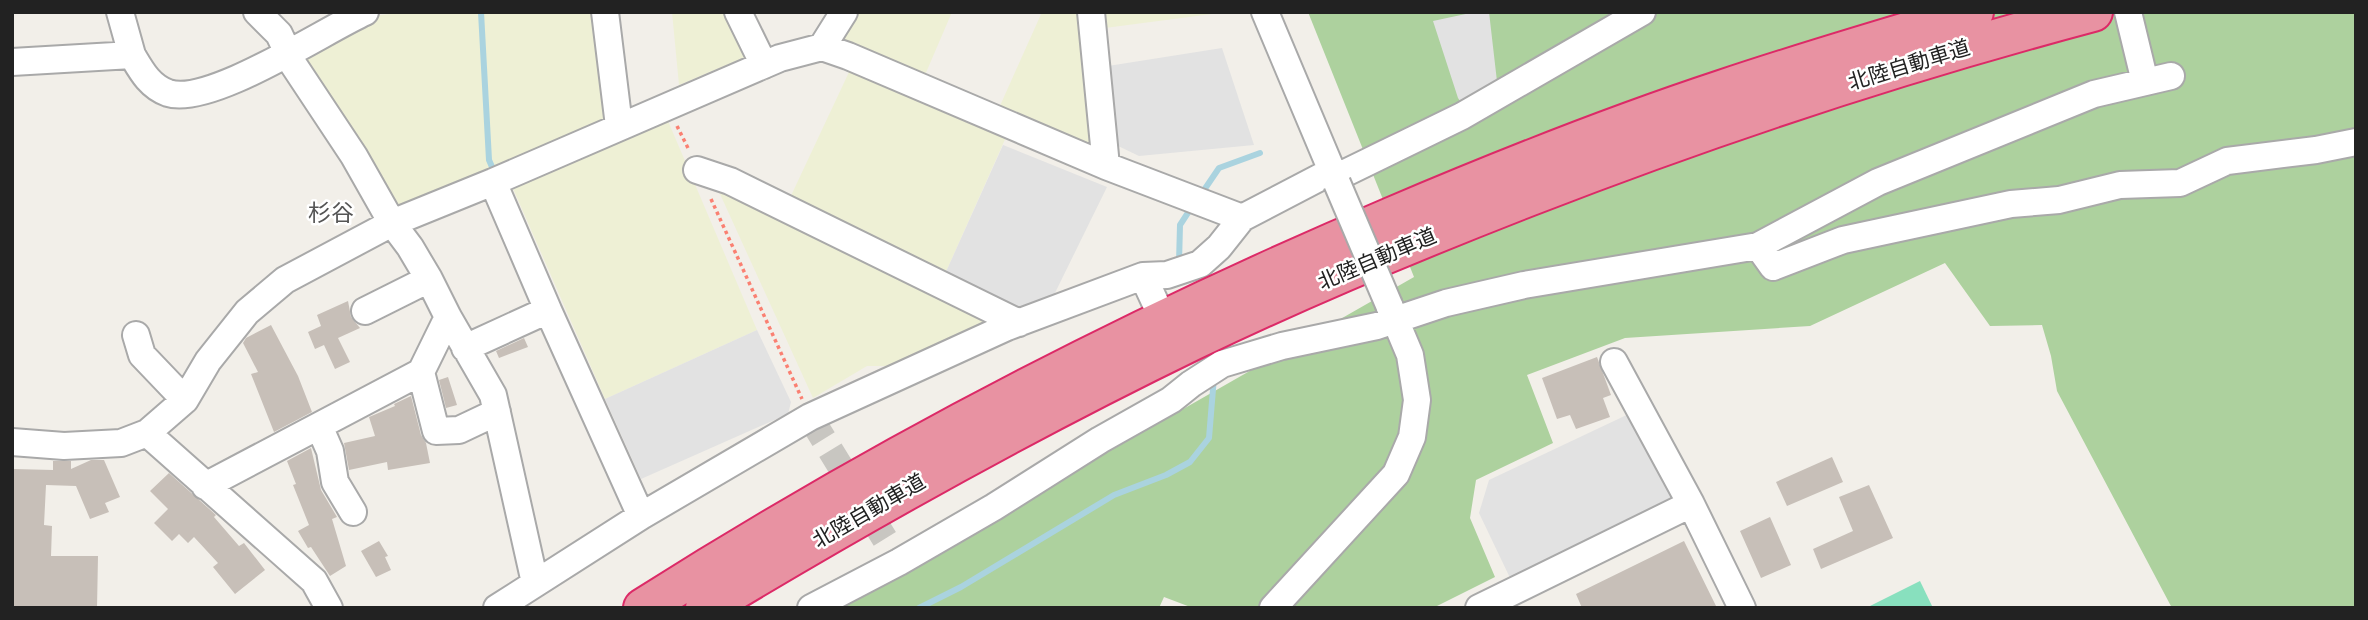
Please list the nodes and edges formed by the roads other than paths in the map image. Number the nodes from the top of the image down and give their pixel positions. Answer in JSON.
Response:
{"nodes":[{"id":1,"x":120,"y":12,"type":"edge"},
{"id":2,"x":257,"y":12,"type":"edge"},
{"id":3,"x":365,"y":12,"type":"edge"},
{"id":4,"x":605,"y":12,"type":"edge"},
{"id":5,"x":738,"y":12,"type":"edge"},
{"id":6,"x":844,"y":12,"type":"edge"},
{"id":7,"x":1091,"y":12,"type":"edge"},
{"id":8,"x":1265,"y":12,"type":"edge"},
{"id":9,"x":1642,"y":12,"type":"edge"},
{"id":10,"x":1974,"y":12,"type":"edge"},
{"id":11,"x":2093,"y":12,"type":"edge"},
{"id":12,"x":2128,"y":12,"type":"edge"},
{"id":13,"x":821,"y":47,"type":"junction"},
{"id":14,"x":288,"y":53,"type":"junction"},
{"id":15,"x":132,"y":55,"type":"junction"},
{"id":16,"x":12,"y":62,"type":"edge"},
{"id":17,"x":764,"y":65,"type":"junction"},
{"id":18,"x":2171,"y":76,"type":"dead end"},
{"id":19,"x":2145,"y":82,"type":"junction"},
{"id":20,"x":619,"y":126,"type":"junction"},
{"id":21,"x":2356,"y":142,"type":"edge"},
{"id":22,"x":1106,"y":166,"type":"junction"},
{"id":23,"x":697,"y":170,"type":"road end"},
{"id":24,"x":1335,"y":178,"type":"junction"},
{"id":25,"x":492,"y":182,"type":"junction"},
{"id":26,"x":1242,"y":218,"type":"junction"},
{"id":27,"x":392,"y":223,"type":"junction"},
{"id":28,"x":1758,"y":246,"type":"junction"},
{"id":29,"x":1143,"y":276,"type":"junction"},
{"id":30,"x":429,"y":279,"type":"junction"},
{"id":31,"x":1154,"y":302,"type":"dead end"},
{"id":32,"x":548,"y":310,"type":"junction"},
{"id":33,"x":365,"y":311,"type":"dead end"},
{"id":34,"x":1393,"y":313,"type":"junction"},
{"id":35,"x":448,"y":317,"type":"junction"},
{"id":36,"x":1019,"y":323,"type":"junction"},
{"id":37,"x":136,"y":335,"type":"dead end"},
{"id":38,"x":465,"y":348,"type":"junction"},
{"id":39,"x":1614,"y":362,"type":"dead end"},
{"id":40,"x":421,"y":372,"type":"junction"},
{"id":41,"x":185,"y":400,"type":"junction"},
{"id":42,"x":497,"y":412,"type":"junction"},
{"id":43,"x":319,"y":426,"type":"junction"},
{"id":44,"x":147,"y":433,"type":"junction"},
{"id":45,"x":12,"y":442,"type":"edge"},
{"id":46,"x":205,"y":486,"type":"junction"},
{"id":47,"x":1691,"y":504,"type":"junction"},
{"id":48,"x":353,"y":512,"type":"dead end"},
{"id":49,"x":641,"y":516,"type":"junction"},
{"id":50,"x":535,"y":583,"type":"junction"},
{"id":51,"x":329,"y":608,"type":"edge"},
{"id":52,"x":497,"y":608,"type":"edge"},
{"id":53,"x":643,"y":608,"type":"edge"},
{"id":54,"x":705,"y":608,"type":"edge"},
{"id":55,"x":811,"y":608,"type":"edge"},
{"id":56,"x":1273,"y":608,"type":"edge"},
{"id":57,"x":1479,"y":608,"type":"edge"},
{"id":58,"x":1742,"y":608,"type":"edge"}],
"edges":[{"from":1,"to":15,"type":"street"},
{"from":2,"to":14,"type":"street"},
{"from":3,"to":14,"type":"street"},
{"from":4,"to":20,"type":"street"},
{"from":5,"to":17,"type":"street"},
{"from":6,"to":13,"type":"street"},
{"from":7,"to":22,"type":"street"},
{"from":8,"to":24,"type":"street"},
{"from":9,"to":24,"type":"street"},
{"from":10,"to":53,"type":"highway","name":"北陸自動車道"},
{"from":11,"to":54,"type":"highway","name":"北陸自動車道"},
{"from":12,"to":19,"type":"street"},
{"from":13,"to":17,"type":"street"},
{"from":13,"to":22,"type":"street"},
{"from":14,"to":15,"type":"street"},
{"from":14,"to":27,"type":"street"},
{"from":15,"to":16,"type":"street"},
{"from":17,"to":20,"type":"street"},
{"from":18,"to":19,"type":"street"},
{"from":19,"to":28,"type":"street"},
{"from":20,"to":25,"type":"street"},
{"from":21,"to":28,"type":"street"},
{"from":22,"to":26,"type":"street"},
{"from":23,"to":36,"type":"street"},
{"from":24,"to":26,"type":"street"},
{"from":24,"to":34,"type":"street","bridge":true},
{"from":25,"to":27,"type":"street"},
{"from":25,"to":32,"type":"street"},
{"from":26,"to":29,"type":"street"},
{"from":27,"to":30,"type":"street"},
{"from":27,"to":41,"type":"street"},
{"from":28,"to":34,"type":"street"},
{"from":29,"to":31,"type":"street"},
{"from":29,"to":36,"type":"street"},
{"from":30,"to":33,"type":"street"},
{"from":30,"to":35,"type":"street"},
{"from":32,"to":38,"type":"street"},
{"from":32,"to":49,"type":"street"},
{"from":34,"to":55,"type":"street"},
{"from":34,"to":56,"type":"street"},
{"from":35,"to":38,"type":"street"},
{"from":35,"to":40,"type":"street"},
{"from":36,"to":49,"type":"street"},
{"from":37,"to":41,"type":"street"},
{"from":38,"to":42,"type":"street"},
{"from":39,"to":47,"type":"street"},
{"from":40,"to":42,"type":"street"},
{"from":40,"to":43,"type":"street"},
{"from":41,"to":44,"type":"street"},
{"from":42,"to":50,"type":"street"},
{"from":43,"to":46,"type":"street"},
{"from":43,"to":48,"type":"street"},
{"from":44,"to":45,"type":"street"},
{"from":44,"to":46,"type":"street"},
{"from":46,"to":51,"type":"street"},
{"from":47,"to":57,"type":"street"},
{"from":47,"to":58,"type":"street"},
{"from":49,"to":50,"type":"street"},
{"from":50,"to":52,"type":"street"}]}
